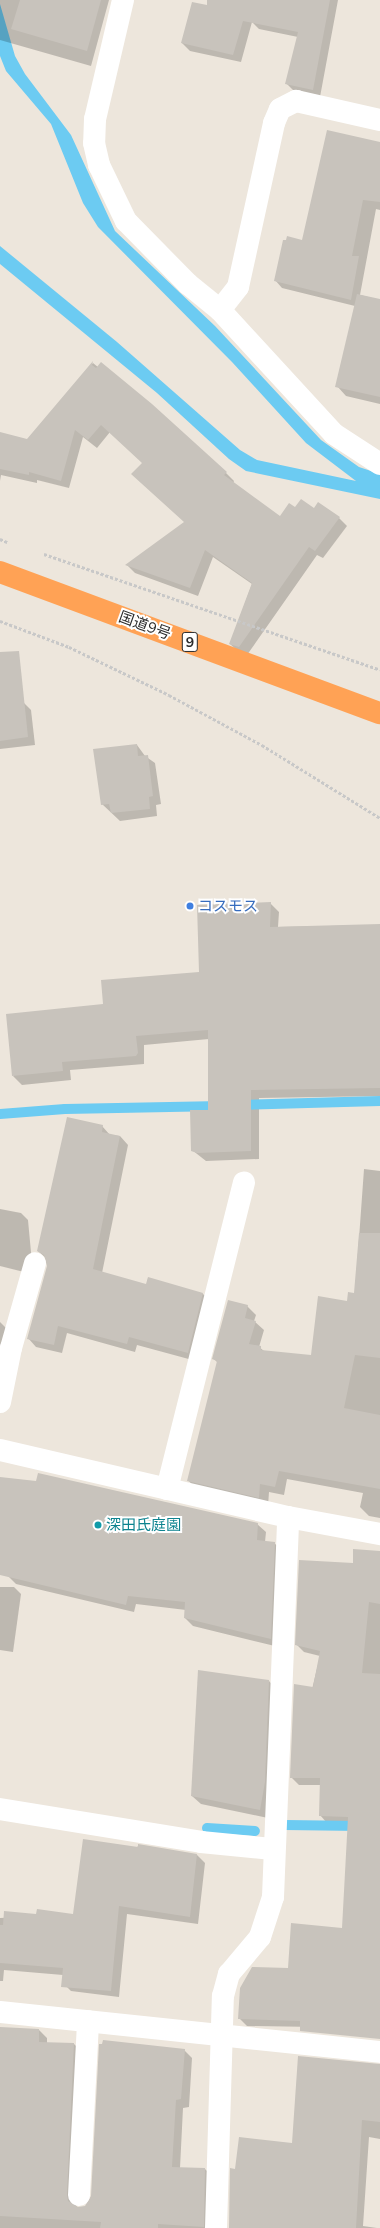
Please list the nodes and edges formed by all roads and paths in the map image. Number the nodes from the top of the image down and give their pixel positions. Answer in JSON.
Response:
{"nodes":[{"id":1,"x":123,"y":0,"type":"edge"},
{"id":2,"x":380,"y":120,"type":"edge"},
{"id":3,"x":220,"y":310,"type":"junction"},
{"id":4,"x":380,"y":464,"type":"edge"},
{"id":5,"x":0,"y":539,"type":"edge"},
{"id":6,"x":15,"y":544,"type":"dead end"},
{"id":7,"x":37,"y":552,"type":"dead end"},
{"id":8,"x":0,"y":572,"type":"edge"},
{"id":9,"x":0,"y":621,"type":"edge"},
{"id":10,"x":380,"y":670,"type":"edge"},
{"id":11,"x":380,"y":713,"type":"edge"},
{"id":12,"x":380,"y":818,"type":"edge"},
{"id":13,"x":244,"y":1183,"type":"dead end"},
{"id":14,"x":35,"y":1263,"type":"dead end"},
{"id":15,"x":0,"y":1402,"type":"edge"},
{"id":16,"x":0,"y":1450,"type":"edge"},
{"id":17,"x":167,"y":1489,"type":"junction"},
{"id":18,"x":288,"y":1516,"type":"junction"},
{"id":19,"x":380,"y":1534,"type":"edge"},
{"id":20,"x":0,"y":1809,"type":"edge"},
{"id":21,"x":273,"y":1849,"type":"junction"},
{"id":22,"x":0,"y":2012,"type":"edge"},
{"id":23,"x":88,"y":2021,"type":"junction"},
{"id":24,"x":221,"y":2035,"type":"junction"},
{"id":25,"x":380,"y":2052,"type":"edge"},
{"id":26,"x":79,"y":2195,"type":"dead end"},
{"id":27,"x":216,"y":2228,"type":"edge"}],
"edges":[{"from":1,"to":3,"type":"street"},
{"from":2,"to":3,"type":"street"},
{"from":3,"to":4,"type":"street"},
{"from":5,"to":6,"type":"path"},
{"from":7,"to":10,"type":"path"},
{"from":8,"to":11,"type":"highway","name":"国道9号","number":"9"},
{"from":9,"to":12,"type":"path"},
{"from":13,"to":17,"type":"street"},
{"from":14,"to":15,"type":"street"},
{"from":16,"to":17,"type":"street"},
{"from":17,"to":18,"type":"street"},
{"from":18,"to":19,"type":"street"},
{"from":18,"to":21,"type":"street"},
{"from":20,"to":21,"type":"street"},
{"from":21,"to":24,"type":"street"},
{"from":22,"to":23,"type":"street"},
{"from":23,"to":24,"type":"street"},
{"from":23,"to":26,"type":"street"},
{"from":24,"to":25,"type":"street"},
{"from":24,"to":27,"type":"street"}]}
